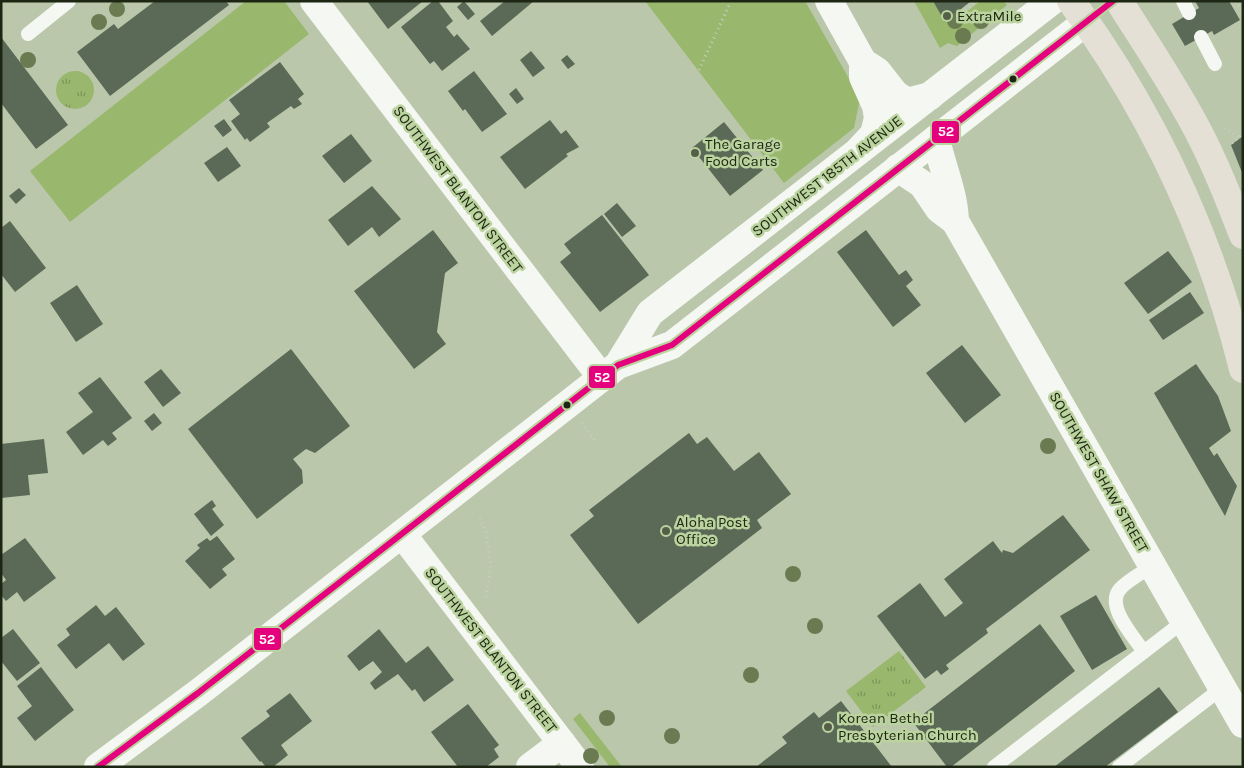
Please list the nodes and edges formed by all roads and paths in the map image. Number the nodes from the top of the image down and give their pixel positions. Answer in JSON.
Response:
{"nodes":[{"id":1,"x":69,"y":1,"type":"edge"},
{"id":2,"x":314,"y":1,"type":"edge"},
{"id":3,"x":731,"y":1,"type":"edge"},
{"id":4,"x":829,"y":1,"type":"edge"},
{"id":5,"x":976,"y":1,"type":"edge"},
{"id":6,"x":1052,"y":1,"type":"edge"},
{"id":7,"x":1113,"y":1,"type":"edge"},
{"id":8,"x":1119,"y":1,"type":"edge"},
{"id":9,"x":1236,"y":1,"type":"edge"},
{"id":10,"x":1078,"y":12,"type":"edge"},
{"id":11,"x":961,"y":13,"type":"dead end"},
{"id":12,"x":1243,"y":13,"type":"edge"},
{"id":13,"x":28,"y":34,"type":"dead end"},
{"id":14,"x":1201,"y":37,"type":"dead end"},
{"id":15,"x":863,"y":62,"type":"junction"},
{"id":16,"x":1215,"y":64,"type":"dead end"},
{"id":17,"x":699,"y":70,"type":"dead end"},
{"id":18,"x":930,"y":96,"type":"junction"},
{"id":19,"x":1243,"y":134,"type":"edge"},
{"id":20,"x":936,"y":139,"type":"junction"},
{"id":21,"x":1227,"y":146,"type":"dead end"},
{"id":22,"x":856,"y":154,"type":"junction"},
{"id":23,"x":898,"y":168,"type":"junction"},
{"id":24,"x":955,"y":220,"type":"junction"},
{"id":25,"x":1243,"y":235,"type":"edge"},
{"id":26,"x":1243,"y":369,"type":"edge"},
{"id":27,"x":610,"y":371,"type":"junction"},
{"id":28,"x":480,"y":518,"type":"dead end"},
{"id":29,"x":402,"y":534,"type":"junction"},
{"id":30,"x":1152,"y":566,"type":"junction"},
{"id":31,"x":484,"y":604,"type":"dead end"},
{"id":32,"x":1184,"y":621,"type":"junction"},
{"id":33,"x":1144,"y":652,"type":"junction"},
{"id":34,"x":1222,"y":688,"type":"junction"},
{"id":35,"x":1243,"y":724,"type":"edge"},
{"id":36,"x":562,"y":743,"type":"junction"},
{"id":37,"x":98,"y":767,"type":"edge"},
{"id":38,"x":530,"y":767,"type":"edge"},
{"id":39,"x":580,"y":767,"type":"edge"},
{"id":40,"x":994,"y":767,"type":"edge"},
{"id":41,"x":1119,"y":767,"type":"edge"}],
"edges":[{"from":1,"to":13,"type":"lane"},
{"from":2,"to":27,"type":"street","name":"SOUTHWEST BLANTON STREET"},
{"from":3,"to":17,"type":"path"},
{"from":4,"to":15,"type":"street"},
{"from":5,"to":11,"type":"path"},
{"from":6,"to":18,"type":"street","name":"SOUTHWEST 185TH AVENUE"},
{"from":7,"to":10,"type":"main road","name":"SOUTHWEST 185TH AVENUE"},
{"from":8,"to":25,"type":"main road"},
{"from":9,"to":12,"type":"path"},
{"from":10,"to":20,"type":"street","name":"SOUTHWEST 185TH AVENUE"},
{"from":10,"to":26,"type":"main road"},
{"from":14,"to":16,"type":"lane"},
{"from":15,"to":18,"type":"street"},
{"from":15,"to":22,"type":"street"},
{"from":18,"to":22,"type":"street","name":"SOUTHWEST 185TH AVENUE"},
{"from":19,"to":21,"type":"path"},
{"from":20,"to":23,"type":"street","name":"SOUTHWEST 185TH AVENUE"},
{"from":20,"to":24,"type":"street","name":"SOUTHWEST SHAW STREET"},
{"from":22,"to":27,"type":"street","name":"SOUTHWEST 185TH AVENUE"},
{"from":23,"to":24,"type":"street","name":"SOUTHWEST SHAW STREET"},
{"from":23,"to":27,"type":"street","name":"SOUTHWEST 185TH AVENUE"},
{"from":24,"to":30,"type":"street","name":"SOUTHWEST SHAW STREET"},
{"from":27,"to":29,"type":"street","name":"SOUTHWEST 185TH AVENUE"},
{"from":28,"to":31,"type":"path"},
{"from":29,"to":36,"type":"street","name":"SOUTHWEST BLANTON STREET"},
{"from":29,"to":37,"type":"street","name":"SOUTHWEST 185TH AVENUE"},
{"from":30,"to":32,"type":"street","name":"SOUTHWEST SHAW STREET"},
{"from":30,"to":33,"type":"lane"},
{"from":32,"to":33,"type":"lane"},
{"from":32,"to":34,"type":"street","name":"SOUTHWEST SHAW STREET"},
{"from":33,"to":40,"type":"lane"},
{"from":34,"to":35,"type":"street","name":"SOUTHWEST SHAW STREET"},
{"from":34,"to":41,"type":"lane"},
{"from":36,"to":38,"type":"street"},
{"from":36,"to":39,"type":"street","name":"SOUTHWEST BLANTON STREET"}]}
